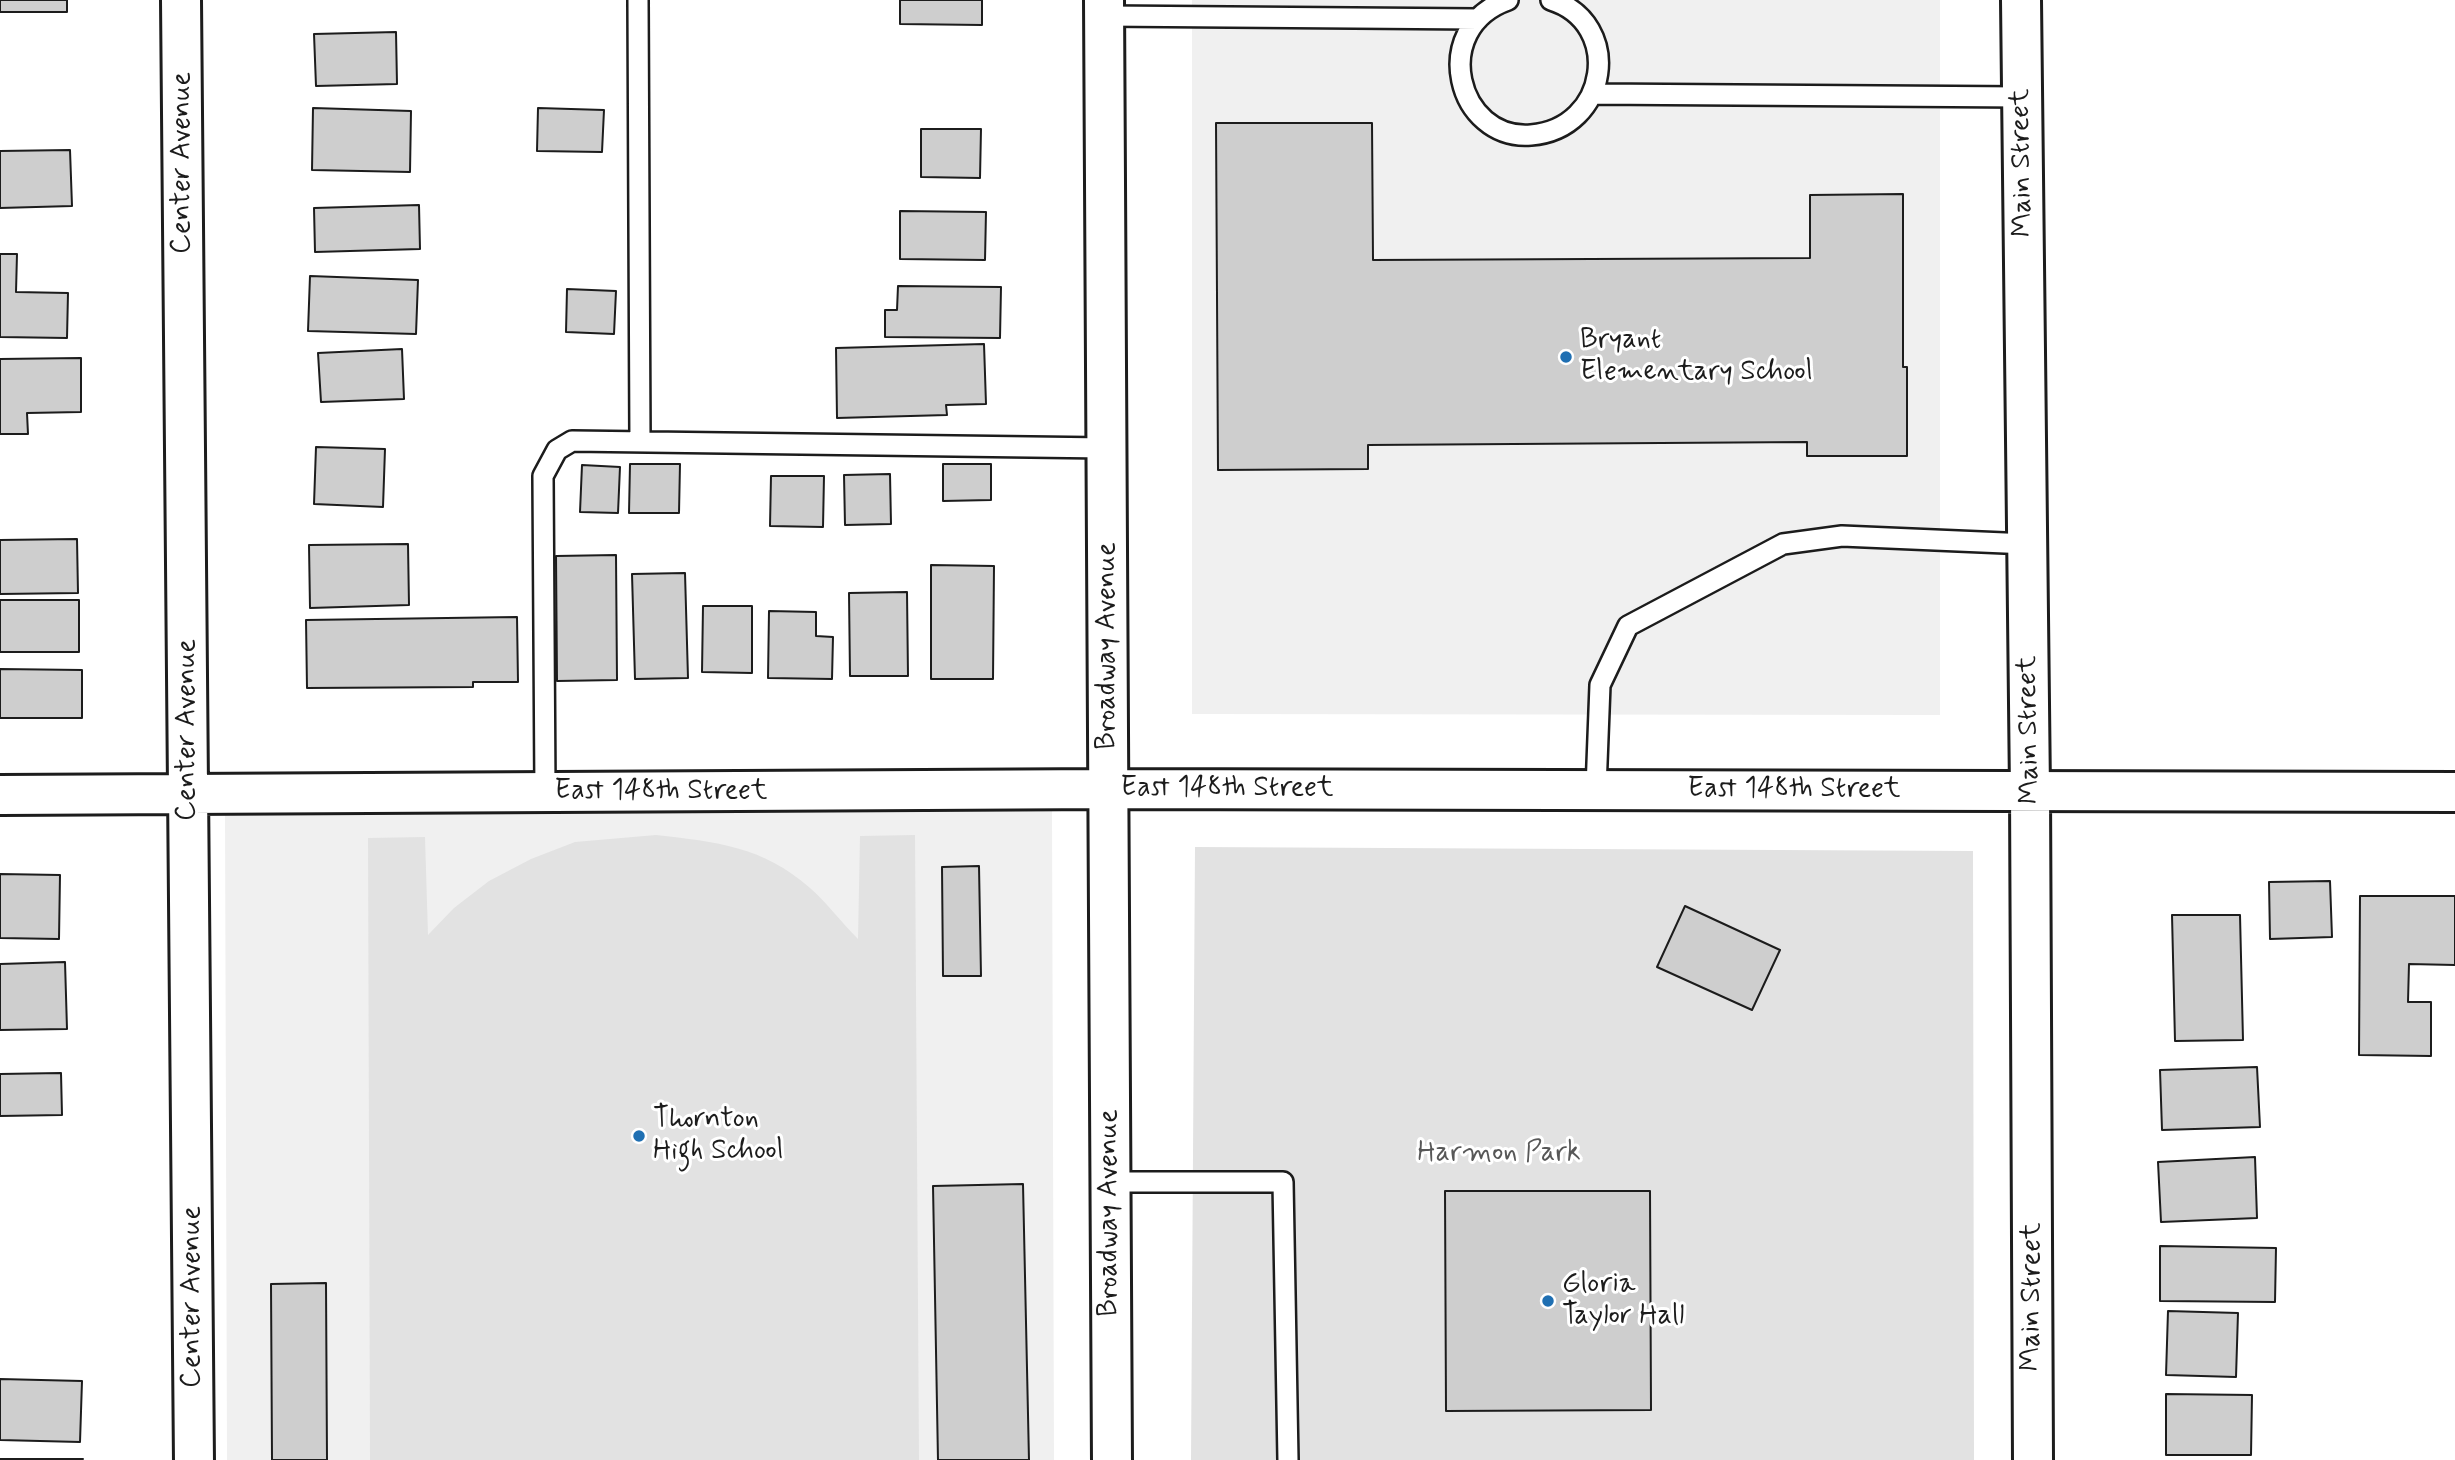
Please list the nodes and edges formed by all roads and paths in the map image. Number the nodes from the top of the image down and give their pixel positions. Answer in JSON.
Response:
{"nodes":[{"id":1,"x":181,"y":0,"type":"edge"},
{"id":2,"x":638,"y":0,"type":"edge"},
{"id":3,"x":1508,"y":0,"type":"edge"},
{"id":4,"x":1551,"y":0,"type":"edge"},
{"id":5,"x":2021,"y":0,"type":"edge"},
{"id":6,"x":1105,"y":8,"type":"edge"},
{"id":7,"x":1250,"y":8,"type":"edge"},
{"id":8,"x":1386,"y":9,"type":"edge"},
{"id":9,"x":1478,"y":19,"type":"junction"},
{"id":10,"x":1594,"y":94,"type":"junction"},
{"id":11,"x":2022,"y":97,"type":"junction"},
{"id":12,"x":640,"y":442,"type":"junction"},
{"id":13,"x":1107,"y":448,"type":"junction"},
{"id":14,"x":2028,"y":544,"type":"junction"},
{"id":15,"x":1108,"y":789,"type":"junction"},
{"id":16,"x":1596,"y":789,"type":"junction"},
{"id":17,"x":2031,"y":790,"type":"junction"},
{"id":18,"x":545,"y":792,"type":"junction"},
{"id":19,"x":2455,"y":792,"type":"edge"},
{"id":20,"x":188,"y":794,"type":"junction"},
{"id":21,"x":0,"y":795,"type":"edge"},
{"id":22,"x":1110,"y":1182,"type":"junction"},
{"id":23,"x":194,"y":1460,"type":"edge"},
{"id":24,"x":1111,"y":1460,"type":"edge"},
{"id":25,"x":1288,"y":1460,"type":"edge"},
{"id":26,"x":2033,"y":1460,"type":"edge"}],
"edges":[{"from":1,"to":20,"type":"street","name":"Center Avenue"},
{"from":2,"to":12,"type":"lane"},
{"from":3,"to":9,"type":"lane"},
{"from":4,"to":10,"type":"lane"},
{"from":5,"to":11,"type":"street","name":"Main Street"},
{"from":6,"to":7,"type":"lane"},
{"from":6,"to":13,"type":"street","name":"Broadway Avenue"},
{"from":7,"to":8,"type":"lane"},
{"from":8,"to":9,"type":"lane"},
{"from":9,"to":10,"type":"lane"},
{"from":10,"to":11,"type":"lane"},
{"from":11,"to":14,"type":"street","name":"Main Street"},
{"from":12,"to":13,"type":"lane"},
{"from":12,"to":18,"type":"lane"},
{"from":13,"to":15,"type":"street","name":"Broadway Avenue"},
{"from":14,"to":16,"type":"lane"},
{"from":14,"to":17,"type":"street","name":"Main Street"},
{"from":15,"to":16,"type":"street","name":"East 148th Street"},
{"from":15,"to":18,"type":"street","name":"East 148th Street"},
{"from":15,"to":22,"type":"street","name":"Broadway Avenue"},
{"from":16,"to":17,"type":"street","name":"East 148th Street"},
{"from":17,"to":19,"type":"street","name":"East 148th Street"},
{"from":17,"to":26,"type":"street","name":"Main Street"},
{"from":18,"to":20,"type":"street","name":"East 148th Street"},
{"from":20,"to":21,"type":"street","name":"East 148th Street"},
{"from":20,"to":23,"type":"street","name":"Center Avenue"},
{"from":22,"to":24,"type":"street","name":"Broadway Avenue"},
{"from":22,"to":25,"type":"lane"}]}
